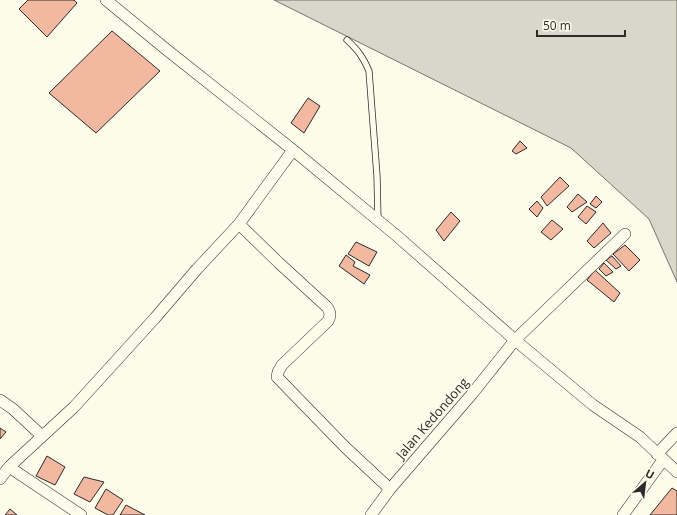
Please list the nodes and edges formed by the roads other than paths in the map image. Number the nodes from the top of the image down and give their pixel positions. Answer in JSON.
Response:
{"nodes":[{"id":1,"x":106,"y":0,"type":"edge"},
{"id":2,"x":347,"y":40,"type":"dead end"},
{"id":3,"x":292,"y":150,"type":"junction"},
{"id":4,"x":378,"y":220,"type":"junction"},
{"id":5,"x":239,"y":224,"type":"junction"},
{"id":6,"x":625,"y":234,"type":"dead end"},
{"id":7,"x":515,"y":340,"type":"junction"},
{"id":8,"x":0,"y":400,"type":"edge"},
{"id":9,"x":677,"y":433,"type":"edge"},
{"id":10,"x":42,"y":436,"type":"junction"},
{"id":11,"x":660,"y":457,"type":"junction"},
{"id":12,"x":10,"y":467,"type":"junction"},
{"id":13,"x":677,"y":472,"type":"edge"},
{"id":14,"x":0,"y":479,"type":"edge"},
{"id":15,"x":390,"y":489,"type":"junction"},
{"id":16,"x":81,"y":515,"type":"edge"},
{"id":17,"x":370,"y":515,"type":"edge"},
{"id":18,"x":623,"y":515,"type":"edge"}],
"edges":[{"from":1,"to":3,"type":"street"},
{"from":2,"to":4,"type":"lane"},
{"from":3,"to":4,"type":"street"},
{"from":3,"to":5,"type":"street"},
{"from":4,"to":7,"type":"street"},
{"from":5,"to":10,"type":"street"},
{"from":5,"to":15,"type":"street"},
{"from":6,"to":7,"type":"street","name":"Jalan Kedondong"},
{"from":7,"to":11,"type":"street"},
{"from":7,"to":15,"type":"street","name":"Jalan Kedondong"},
{"from":8,"to":10,"type":"street"},
{"from":9,"to":11,"type":"street"},
{"from":10,"to":12,"type":"street"},
{"from":11,"to":13,"type":"street"},
{"from":11,"to":18,"type":"street"},
{"from":12,"to":14,"type":"street"},
{"from":12,"to":16,"type":"street"},
{"from":15,"to":17,"type":"street","name":"Jalan Kedondong"}]}
